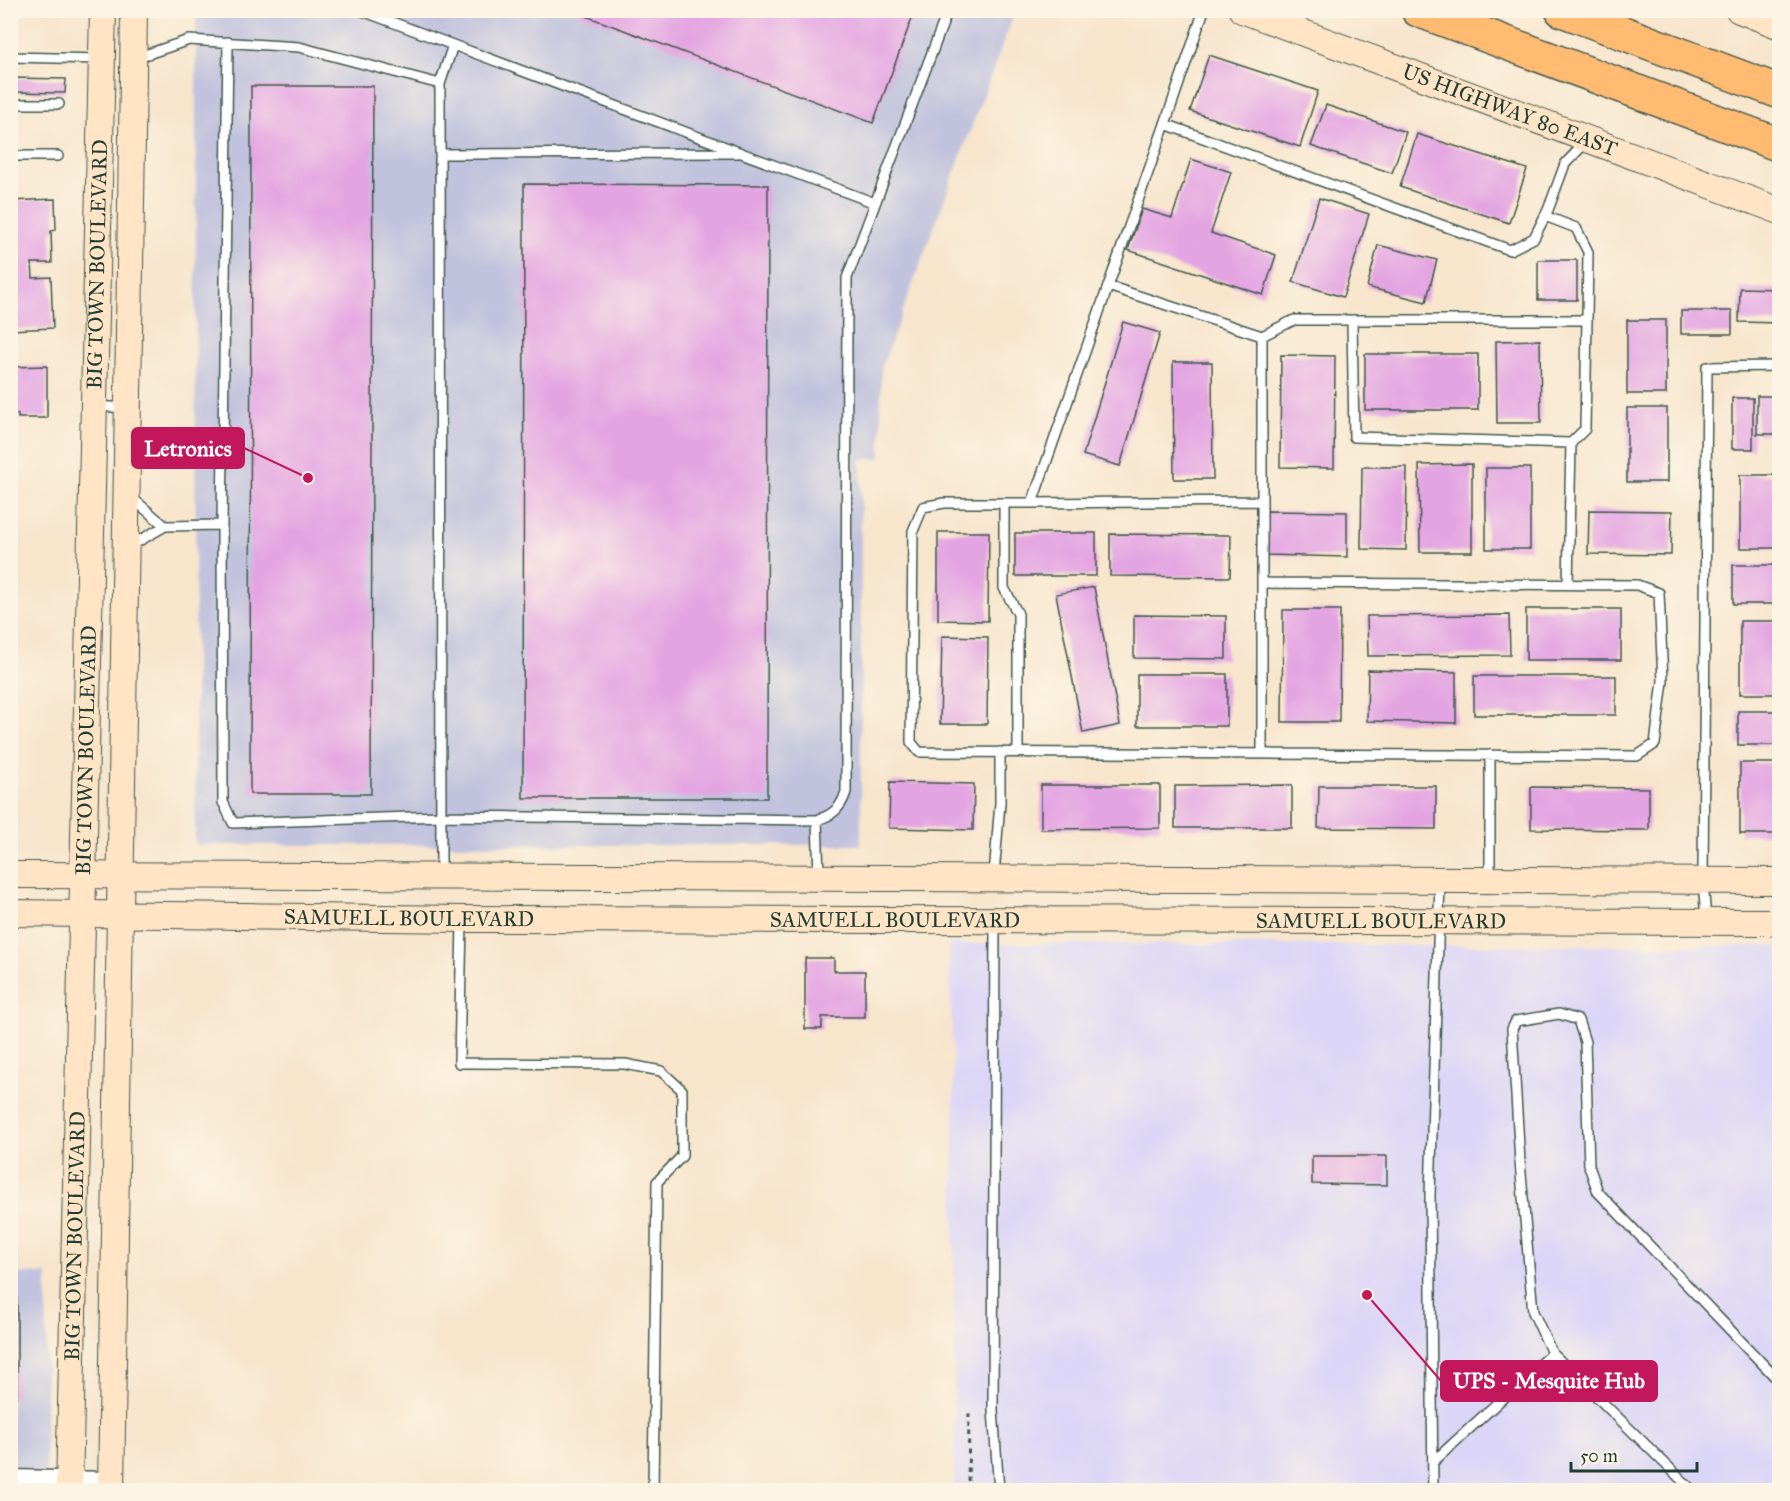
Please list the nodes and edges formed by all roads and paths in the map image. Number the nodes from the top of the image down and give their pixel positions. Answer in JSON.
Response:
{"nodes":[{"id":1,"x":102,"y":10,"type":"edge"},
{"id":2,"x":360,"y":10,"type":"edge"},
{"id":3,"x":948,"y":10,"type":"edge"},
{"id":4,"x":1204,"y":10,"type":"edge"},
{"id":5,"x":1242,"y":10,"type":"edge"},
{"id":6,"x":1418,"y":10,"type":"edge"},
{"id":7,"x":1562,"y":10,"type":"edge"},
{"id":8,"x":1739,"y":10,"type":"edge"},
{"id":9,"x":135,"y":14,"type":"edge"},
{"id":10,"x":1779,"y":26,"type":"edge"},
{"id":11,"x":228,"y":42,"type":"junction"},
{"id":12,"x":453,"y":45,"type":"junction"},
{"id":13,"x":10,"y":57,"type":"edge"},
{"id":14,"x":135,"y":58,"type":"junction"},
{"id":15,"x":100,"y":59,"type":"junction"},
{"id":16,"x":440,"y":84,"type":"junction"},
{"id":17,"x":1779,"y":92,"type":"edge"},
{"id":18,"x":10,"y":104,"type":"edge"},
{"id":19,"x":59,"y":104,"type":"dead end"},
{"id":20,"x":1165,"y":124,"type":"junction"},
{"id":21,"x":1588,"y":140,"type":"junction"},
{"id":22,"x":1779,"y":145,"type":"edge"},
{"id":23,"x":743,"y":153,"type":"junction"},
{"id":24,"x":440,"y":154,"type":"junction"},
{"id":25,"x":10,"y":156,"type":"edge"},
{"id":26,"x":58,"y":156,"type":"dead end"},
{"id":27,"x":875,"y":202,"type":"junction"},
{"id":28,"x":1779,"y":211,"type":"edge"},
{"id":29,"x":1545,"y":216,"type":"junction"},
{"id":30,"x":1108,"y":286,"type":"junction"},
{"id":31,"x":1352,"y":320,"type":"junction"},
{"id":32,"x":1587,"y":320,"type":"junction"},
{"id":33,"x":1262,"y":336,"type":"junction"},
{"id":34,"x":1779,"y":366,"type":"edge"},
{"id":35,"x":94,"y":406,"type":"junction"},
{"id":36,"x":128,"y":408,"type":"junction"},
{"id":37,"x":1570,"y":443,"type":"junction"},
{"id":38,"x":126,"y":493,"type":"junction"},
{"id":39,"x":1262,"y":501,"type":"junction"},
{"id":40,"x":1004,"y":503,"type":"junction"},
{"id":41,"x":1032,"y":503,"type":"junction"},
{"id":42,"x":222,"y":525,"type":"junction"},
{"id":43,"x":165,"y":526,"type":"junction"},
{"id":44,"x":125,"y":548,"type":"junction"},
{"id":45,"x":1262,"y":583,"type":"junction"},
{"id":46,"x":1568,"y":585,"type":"junction"},
{"id":47,"x":1000,"y":752,"type":"junction"},
{"id":48,"x":1018,"y":752,"type":"junction"},
{"id":49,"x":1262,"y":754,"type":"junction"},
{"id":50,"x":1490,"y":755,"type":"junction"},
{"id":51,"x":441,"y":816,"type":"junction"},
{"id":52,"x":817,"y":820,"type":"junction"},
{"id":53,"x":10,"y":875,"type":"edge"},
{"id":54,"x":84,"y":876,"type":"junction"},
{"id":55,"x":119,"y":876,"type":"junction"},
{"id":56,"x":441,"y":877,"type":"junction"},
{"id":57,"x":820,"y":878,"type":"junction"},
{"id":58,"x":994,"y":878,"type":"junction"},
{"id":59,"x":1703,"y":880,"type":"junction"},
{"id":60,"x":1440,"y":881,"type":"junction"},
{"id":61,"x":1490,"y":881,"type":"junction"},
{"id":62,"x":1779,"y":881,"type":"edge"},
{"id":63,"x":10,"y":913,"type":"edge"},
{"id":64,"x":84,"y":913,"type":"junction"},
{"id":65,"x":119,"y":913,"type":"junction"},
{"id":66,"x":462,"y":919,"type":"junction"},
{"id":67,"x":819,"y":919,"type":"junction"},
{"id":68,"x":995,"y":919,"type":"junction"},
{"id":69,"x":1440,"y":921,"type":"junction"},
{"id":70,"x":1706,"y":922,"type":"junction"},
{"id":71,"x":1779,"y":922,"type":"edge"},
{"id":72,"x":1552,"y":1353,"type":"junction"},
{"id":73,"x":1779,"y":1382,"type":"edge"},
{"id":74,"x":969,"y":1412,"type":"dead end"},
{"id":75,"x":1433,"y":1462,"type":"junction"},
{"id":76,"x":10,"y":1479,"type":"edge"},
{"id":77,"x":69,"y":1485,"type":"edge"},
{"id":78,"x":111,"y":1486,"type":"edge"},
{"id":79,"x":653,"y":1491,"type":"edge"},
{"id":80,"x":968,"y":1491,"type":"edge"},
{"id":81,"x":999,"y":1491,"type":"edge"},
{"id":82,"x":1433,"y":1491,"type":"edge"},
{"id":83,"x":1692,"y":1491,"type":"edge"}],
"edges":[{"from":1,"to":15,"type":"main road","name":"BIG TOWN BOULEVARD"},
{"from":2,"to":12,"type":"lane"},
{"from":3,"to":27,"type":"lane"},
{"from":4,"to":20,"type":"lane"},
{"from":5,"to":21,"type":"main road","name":"US HIGHWAY 80 EAST"},
{"from":6,"to":22,"type":"highway"},
{"from":7,"to":17,"type":"highway"},
{"from":8,"to":10,"type":"main road"},
{"from":9,"to":14,"type":"main road","name":"BIG TOWN BOULEVARD"},
{"from":11,"to":14,"type":"lane"},
{"from":11,"to":16,"type":"lane"},
{"from":11,"to":42,"type":"lane"},
{"from":12,"to":16,"type":"lane"},
{"from":12,"to":23,"type":"lane"},
{"from":13,"to":15,"type":"lane"},
{"from":14,"to":15,"type":"main road"},
{"from":14,"to":36,"type":"main road","name":"BIG TOWN BOULEVARD"},
{"from":15,"to":35,"type":"main road","name":"BIG TOWN BOULEVARD"},
{"from":16,"to":24,"type":"lane"},
{"from":18,"to":19,"type":"lane"},
{"from":20,"to":29,"type":"lane"},
{"from":20,"to":30,"type":"lane"},
{"from":21,"to":28,"type":"main road","name":"US HIGHWAY 80 EAST"},
{"from":21,"to":29,"type":"lane"},
{"from":23,"to":24,"type":"lane"},
{"from":23,"to":27,"type":"lane"},
{"from":24,"to":51,"type":"lane"},
{"from":25,"to":26,"type":"lane"},
{"from":27,"to":52,"type":"lane"},
{"from":29,"to":32,"type":"lane"},
{"from":30,"to":33,"type":"lane"},
{"from":30,"to":41,"type":"lane"},
{"from":31,"to":32,"type":"lane"},
{"from":31,"to":33,"type":"lane"},
{"from":31,"to":37,"type":"lane"},
{"from":32,"to":37,"type":"lane"},
{"from":33,"to":39,"type":"lane"},
{"from":34,"to":59,"type":"lane"},
{"from":35,"to":36,"type":"lane"},
{"from":35,"to":54,"type":"main road","name":"BIG TOWN BOULEVARD"},
{"from":36,"to":38,"type":"main road","name":"BIG TOWN BOULEVARD"},
{"from":37,"to":46,"type":"lane"},
{"from":38,"to":43,"type":"lane"},
{"from":38,"to":44,"type":"main road","name":"BIG TOWN BOULEVARD"},
{"from":39,"to":41,"type":"lane"},
{"from":39,"to":45,"type":"lane"},
{"from":40,"to":41,"type":"lane"},
{"from":40,"to":47,"type":"lane"},
{"from":40,"to":48,"type":"lane"},
{"from":42,"to":43,"type":"lane"},
{"from":42,"to":51,"type":"lane"},
{"from":43,"to":44,"type":"lane"},
{"from":44,"to":55,"type":"main road","name":"BIG TOWN BOULEVARD"},
{"from":45,"to":46,"type":"lane"},
{"from":45,"to":49,"type":"lane"},
{"from":46,"to":50,"type":"lane"},
{"from":47,"to":48,"type":"lane"},
{"from":47,"to":58,"type":"lane"},
{"from":48,"to":49,"type":"lane"},
{"from":49,"to":50,"type":"lane"},
{"from":50,"to":61,"type":"lane"},
{"from":51,"to":52,"type":"lane"},
{"from":51,"to":56,"type":"lane"},
{"from":52,"to":57,"type":"lane"},
{"from":53,"to":54,"type":"main road","name":"SAMUELL BOULEVARD"},
{"from":54,"to":55,"type":"main road","name":"SAMUELL BOULEVARD"},
{"from":54,"to":64,"type":"main road","name":"BIG TOWN BOULEVARD"},
{"from":55,"to":56,"type":"main road","name":"SAMUELL BOULEVARD"},
{"from":55,"to":65,"type":"main road","name":"BIG TOWN BOULEVARD"},
{"from":56,"to":57,"type":"main road","name":"SAMUELL BOULEVARD"},
{"from":57,"to":58,"type":"main road","name":"SAMUELL BOULEVARD"},
{"from":57,"to":67,"type":"main road"},
{"from":58,"to":60,"type":"main road","name":"SAMUELL BOULEVARD"},
{"from":58,"to":68,"type":"main road"},
{"from":59,"to":61,"type":"main road","name":"SAMUELL BOULEVARD"},
{"from":59,"to":62,"type":"main road","name":"SAMUELL BOULEVARD"},
{"from":59,"to":70,"type":"lane"},
{"from":60,"to":61,"type":"main road","name":"SAMUELL BOULEVARD"},
{"from":60,"to":69,"type":"lane"},
{"from":63,"to":64,"type":"main road","name":"SAMUELL BOULEVARD"},
{"from":64,"to":65,"type":"main road","name":"SAMUELL BOULEVARD"},
{"from":64,"to":77,"type":"main road","name":"BIG TOWN BOULEVARD"},
{"from":65,"to":66,"type":"main road","name":"SAMUELL BOULEVARD"},
{"from":65,"to":78,"type":"main road","name":"BIG TOWN BOULEVARD"},
{"from":66,"to":67,"type":"main road","name":"SAMUELL BOULEVARD"},
{"from":66,"to":79,"type":"lane"},
{"from":67,"to":68,"type":"main road","name":"SAMUELL BOULEVARD"},
{"from":68,"to":69,"type":"main road","name":"SAMUELL BOULEVARD"},
{"from":68,"to":81,"type":"lane"},
{"from":69,"to":70,"type":"main road","name":"SAMUELL BOULEVARD"},
{"from":69,"to":75,"type":"lane"},
{"from":70,"to":71,"type":"main road","name":"SAMUELL BOULEVARD"},
{"from":72,"to":73,"type":"lane"},
{"from":72,"to":75,"type":"lane"},
{"from":72,"to":83,"type":"lane"},
{"from":74,"to":80,"type":"path"},
{"from":75,"to":82,"type":"lane"},
{"from":76,"to":77,"type":"street"},
{"from":77,"to":78,"type":"street"}]}
